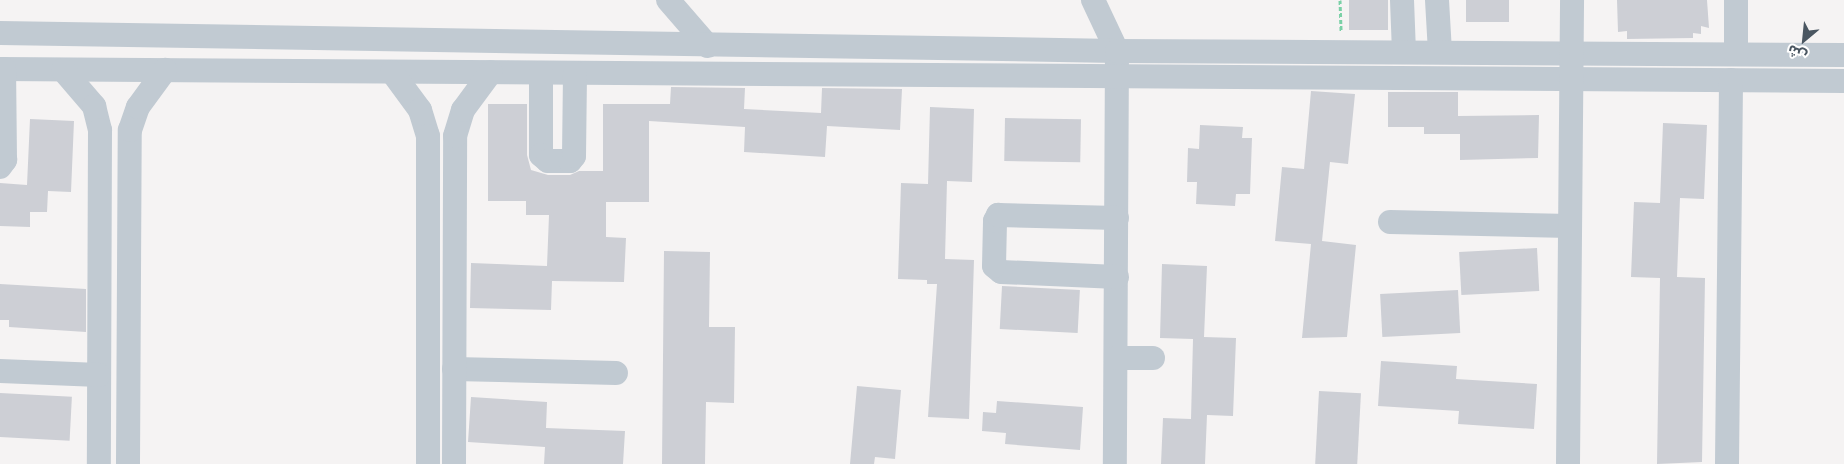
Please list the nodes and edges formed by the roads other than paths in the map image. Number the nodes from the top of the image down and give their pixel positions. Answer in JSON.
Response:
{"nodes":[{"id":1,"x":668,"y":0,"type":"edge"},
{"id":2,"x":1093,"y":0,"type":"edge"},
{"id":3,"x":1402,"y":0,"type":"edge"},
{"id":4,"x":1437,"y":0,"type":"edge"},
{"id":5,"x":1572,"y":0,"type":"edge"},
{"id":6,"x":1736,"y":0,"type":"edge"},
{"id":7,"x":0,"y":33,"type":"edge"},
{"id":8,"x":708,"y":46,"type":"junction"},
{"id":9,"x":1117,"y":51,"type":"junction"},
{"id":10,"x":1404,"y":52,"type":"junction"},
{"id":11,"x":1440,"y":52,"type":"junction"},
{"id":12,"x":1571,"y":52,"type":"junction"},
{"id":13,"x":1736,"y":54,"type":"junction"},
{"id":14,"x":1844,"y":55,"type":"edge"},
{"id":15,"x":2,"y":69,"type":"edge"},
{"id":16,"x":63,"y":70,"type":"junction"},
{"id":17,"x":166,"y":70,"type":"junction"},
{"id":18,"x":392,"y":72,"type":"junction"},
{"id":19,"x":491,"y":72,"type":"junction"},
{"id":20,"x":541,"y":73,"type":"junction"},
{"id":21,"x":575,"y":73,"type":"junction"},
{"id":22,"x":1118,"y":76,"type":"junction"},
{"id":23,"x":1571,"y":79,"type":"junction"},
{"id":24,"x":1731,"y":80,"type":"junction"},
{"id":25,"x":1844,"y":81,"type":"edge"},
{"id":26,"x":0,"y":167,"type":"edge"},
{"id":27,"x":1117,"y":218,"type":"junction"},
{"id":28,"x":1390,"y":222,"type":"dead end"},
{"id":29,"x":1570,"y":226,"type":"junction"},
{"id":30,"x":1117,"y":277,"type":"junction"},
{"id":31,"x":1116,"y":358,"type":"junction"},
{"id":32,"x":1153,"y":358,"type":"dead end"},
{"id":33,"x":454,"y":369,"type":"junction"},
{"id":34,"x":0,"y":371,"type":"edge"},
{"id":35,"x":616,"y":373,"type":"dead end"},
{"id":36,"x":99,"y":375,"type":"junction"},
{"id":37,"x":99,"y":464,"type":"edge"},
{"id":38,"x":128,"y":464,"type":"edge"},
{"id":39,"x":428,"y":464,"type":"edge"},
{"id":40,"x":454,"y":464,"type":"edge"},
{"id":41,"x":1114,"y":464,"type":"edge"},
{"id":42,"x":1568,"y":464,"type":"edge"},
{"id":43,"x":1727,"y":464,"type":"edge"}],
"edges":[{"from":1,"to":8,"type":"street"},
{"from":2,"to":9,"type":"street"},
{"from":3,"to":10,"type":"street"},
{"from":4,"to":11,"type":"street"},
{"from":5,"to":12,"type":"street"},
{"from":6,"to":13,"type":"street"},
{"from":7,"to":8,"type":"street"},
{"from":8,"to":9,"type":"street"},
{"from":9,"to":10,"type":"street"},
{"from":9,"to":22,"type":"street"},
{"from":10,"to":11,"type":"street"},
{"from":11,"to":12,"type":"street"},
{"from":12,"to":13,"type":"street"},
{"from":12,"to":23,"type":"street"},
{"from":13,"to":14,"type":"street"},
{"from":15,"to":16,"type":"street"},
{"from":15,"to":26,"type":"street"},
{"from":16,"to":17,"type":"street"},
{"from":16,"to":36,"type":"street"},
{"from":17,"to":18,"type":"street"},
{"from":17,"to":38,"type":"street"},
{"from":18,"to":19,"type":"street"},
{"from":18,"to":39,"type":"street"},
{"from":19,"to":20,"type":"street"},
{"from":19,"to":33,"type":"street"},
{"from":20,"to":21,"type":"street"},
{"from":20,"to":21,"type":"street"},
{"from":21,"to":22,"type":"street"},
{"from":22,"to":23,"type":"street"},
{"from":22,"to":27,"type":"street"},
{"from":23,"to":24,"type":"street"},
{"from":23,"to":29,"type":"street"},
{"from":24,"to":25,"type":"street"},
{"from":24,"to":43,"type":"street"},
{"from":27,"to":30,"type":"street"},
{"from":27,"to":30,"type":"street"},
{"from":28,"to":29,"type":"street"},
{"from":29,"to":42,"type":"street"},
{"from":30,"to":31,"type":"street"},
{"from":31,"to":32,"type":"street"},
{"from":31,"to":41,"type":"street"},
{"from":33,"to":35,"type":"street"},
{"from":33,"to":40,"type":"street"},
{"from":34,"to":36,"type":"street"},
{"from":36,"to":37,"type":"street"}]}
